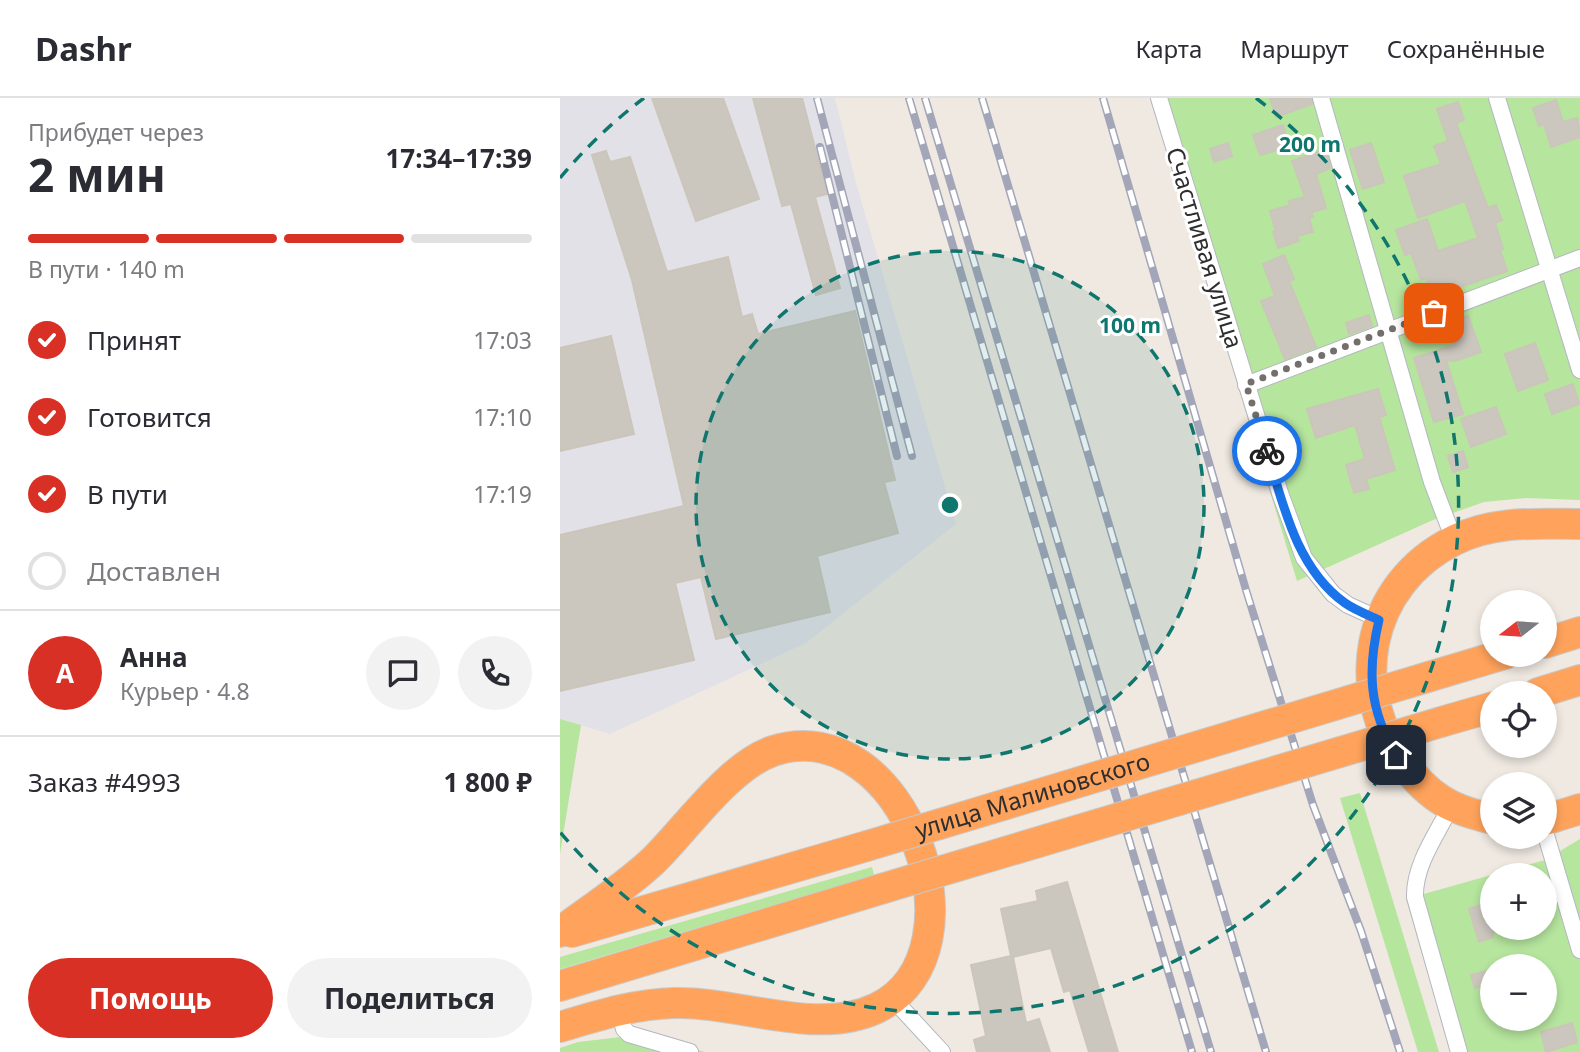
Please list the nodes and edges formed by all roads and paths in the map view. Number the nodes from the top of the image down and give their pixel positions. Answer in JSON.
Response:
{"nodes":[{"id":1,"x":1159,"y":98,"type":"edge"},
{"id":2,"x":1321,"y":98,"type":"edge"},
{"id":3,"x":1497,"y":98,"type":"edge"},
{"id":4,"x":1580,"y":258,"type":"edge"},
{"id":5,"x":1549,"y":270,"type":"junction"},
{"id":6,"x":1388,"y":330,"type":"junction"},
{"id":7,"x":1580,"y":370,"type":"edge"},
{"id":8,"x":1246,"y":384,"type":"junction"},
{"id":9,"x":1580,"y":524,"type":"edge"},
{"id":10,"x":1454,"y":540,"type":"junction"},
{"id":11,"x":1379,"y":620,"type":"junction"},
{"id":12,"x":1580,"y":632,"type":"edge"},
{"id":13,"x":1558,"y":639,"type":"edge"},
{"id":14,"x":1480,"y":661,"type":"edge"},
{"id":15,"x":1580,"y":680,"type":"edge"},
{"id":16,"x":1557,"y":687,"type":"edge"},
{"id":17,"x":1480,"y":711,"type":"edge"},
{"id":18,"x":1451,"y":806,"type":"junction"},
{"id":19,"x":1580,"y":809,"type":"edge"},
{"id":20,"x":1480,"y":815,"type":"edge"},
{"id":21,"x":1557,"y":816,"type":"edge"},
{"id":22,"x":1550,"y":849,"type":"edge"},
{"id":23,"x":560,"y":934,"type":"edge"},
{"id":24,"x":1580,"y":950,"type":"edge"},
{"id":25,"x":560,"y":986,"type":"edge"},
{"id":26,"x":893,"y":999,"type":"junction"},
{"id":27,"x":619,"y":1010,"type":"junction"},
{"id":28,"x":560,"y":1027,"type":"edge"},
{"id":29,"x":687,"y":1052,"type":"edge"},
{"id":30,"x":942,"y":1052,"type":"edge"},
{"id":31,"x":1459,"y":1052,"type":"edge"}],
"edges":[{"from":1,"to":8,"type":"street","name":"Счастливая улица"},
{"from":2,"to":6,"type":"street"},
{"from":3,"to":5,"type":"street"},
{"from":4,"to":5,"type":"street"},
{"from":5,"to":6,"type":"street"},
{"from":5,"to":7,"type":"street"},
{"from":6,"to":8,"type":"street"},
{"from":6,"to":10,"type":"street"},
{"from":8,"to":11,"type":"street","name":"Счастливая улица"},
{"from":9,"to":10,"type":"highway"},
{"from":10,"to":11,"type":"highway"},
{"from":11,"to":18,"type":"highway"},
{"from":12,"to":13,"type":"highway"},
{"from":14,"to":23,"type":"highway","name":"улица Малиновского","bridge":true},
{"from":15,"to":16,"type":"highway"},
{"from":17,"to":25,"type":"highway","name":"улица Малиновского","bridge":true},
{"from":18,"to":20,"type":"highway"},
{"from":18,"to":31,"type":"street"},
{"from":19,"to":21,"type":"highway"},
{"from":22,"to":24,"type":"street"},
{"from":23,"to":26,"type":"highway"},
{"from":26,"to":27,"type":"highway"},
{"from":26,"to":30,"type":"street"},
{"from":27,"to":28,"type":"highway"},
{"from":27,"to":29,"type":"street"}]}
